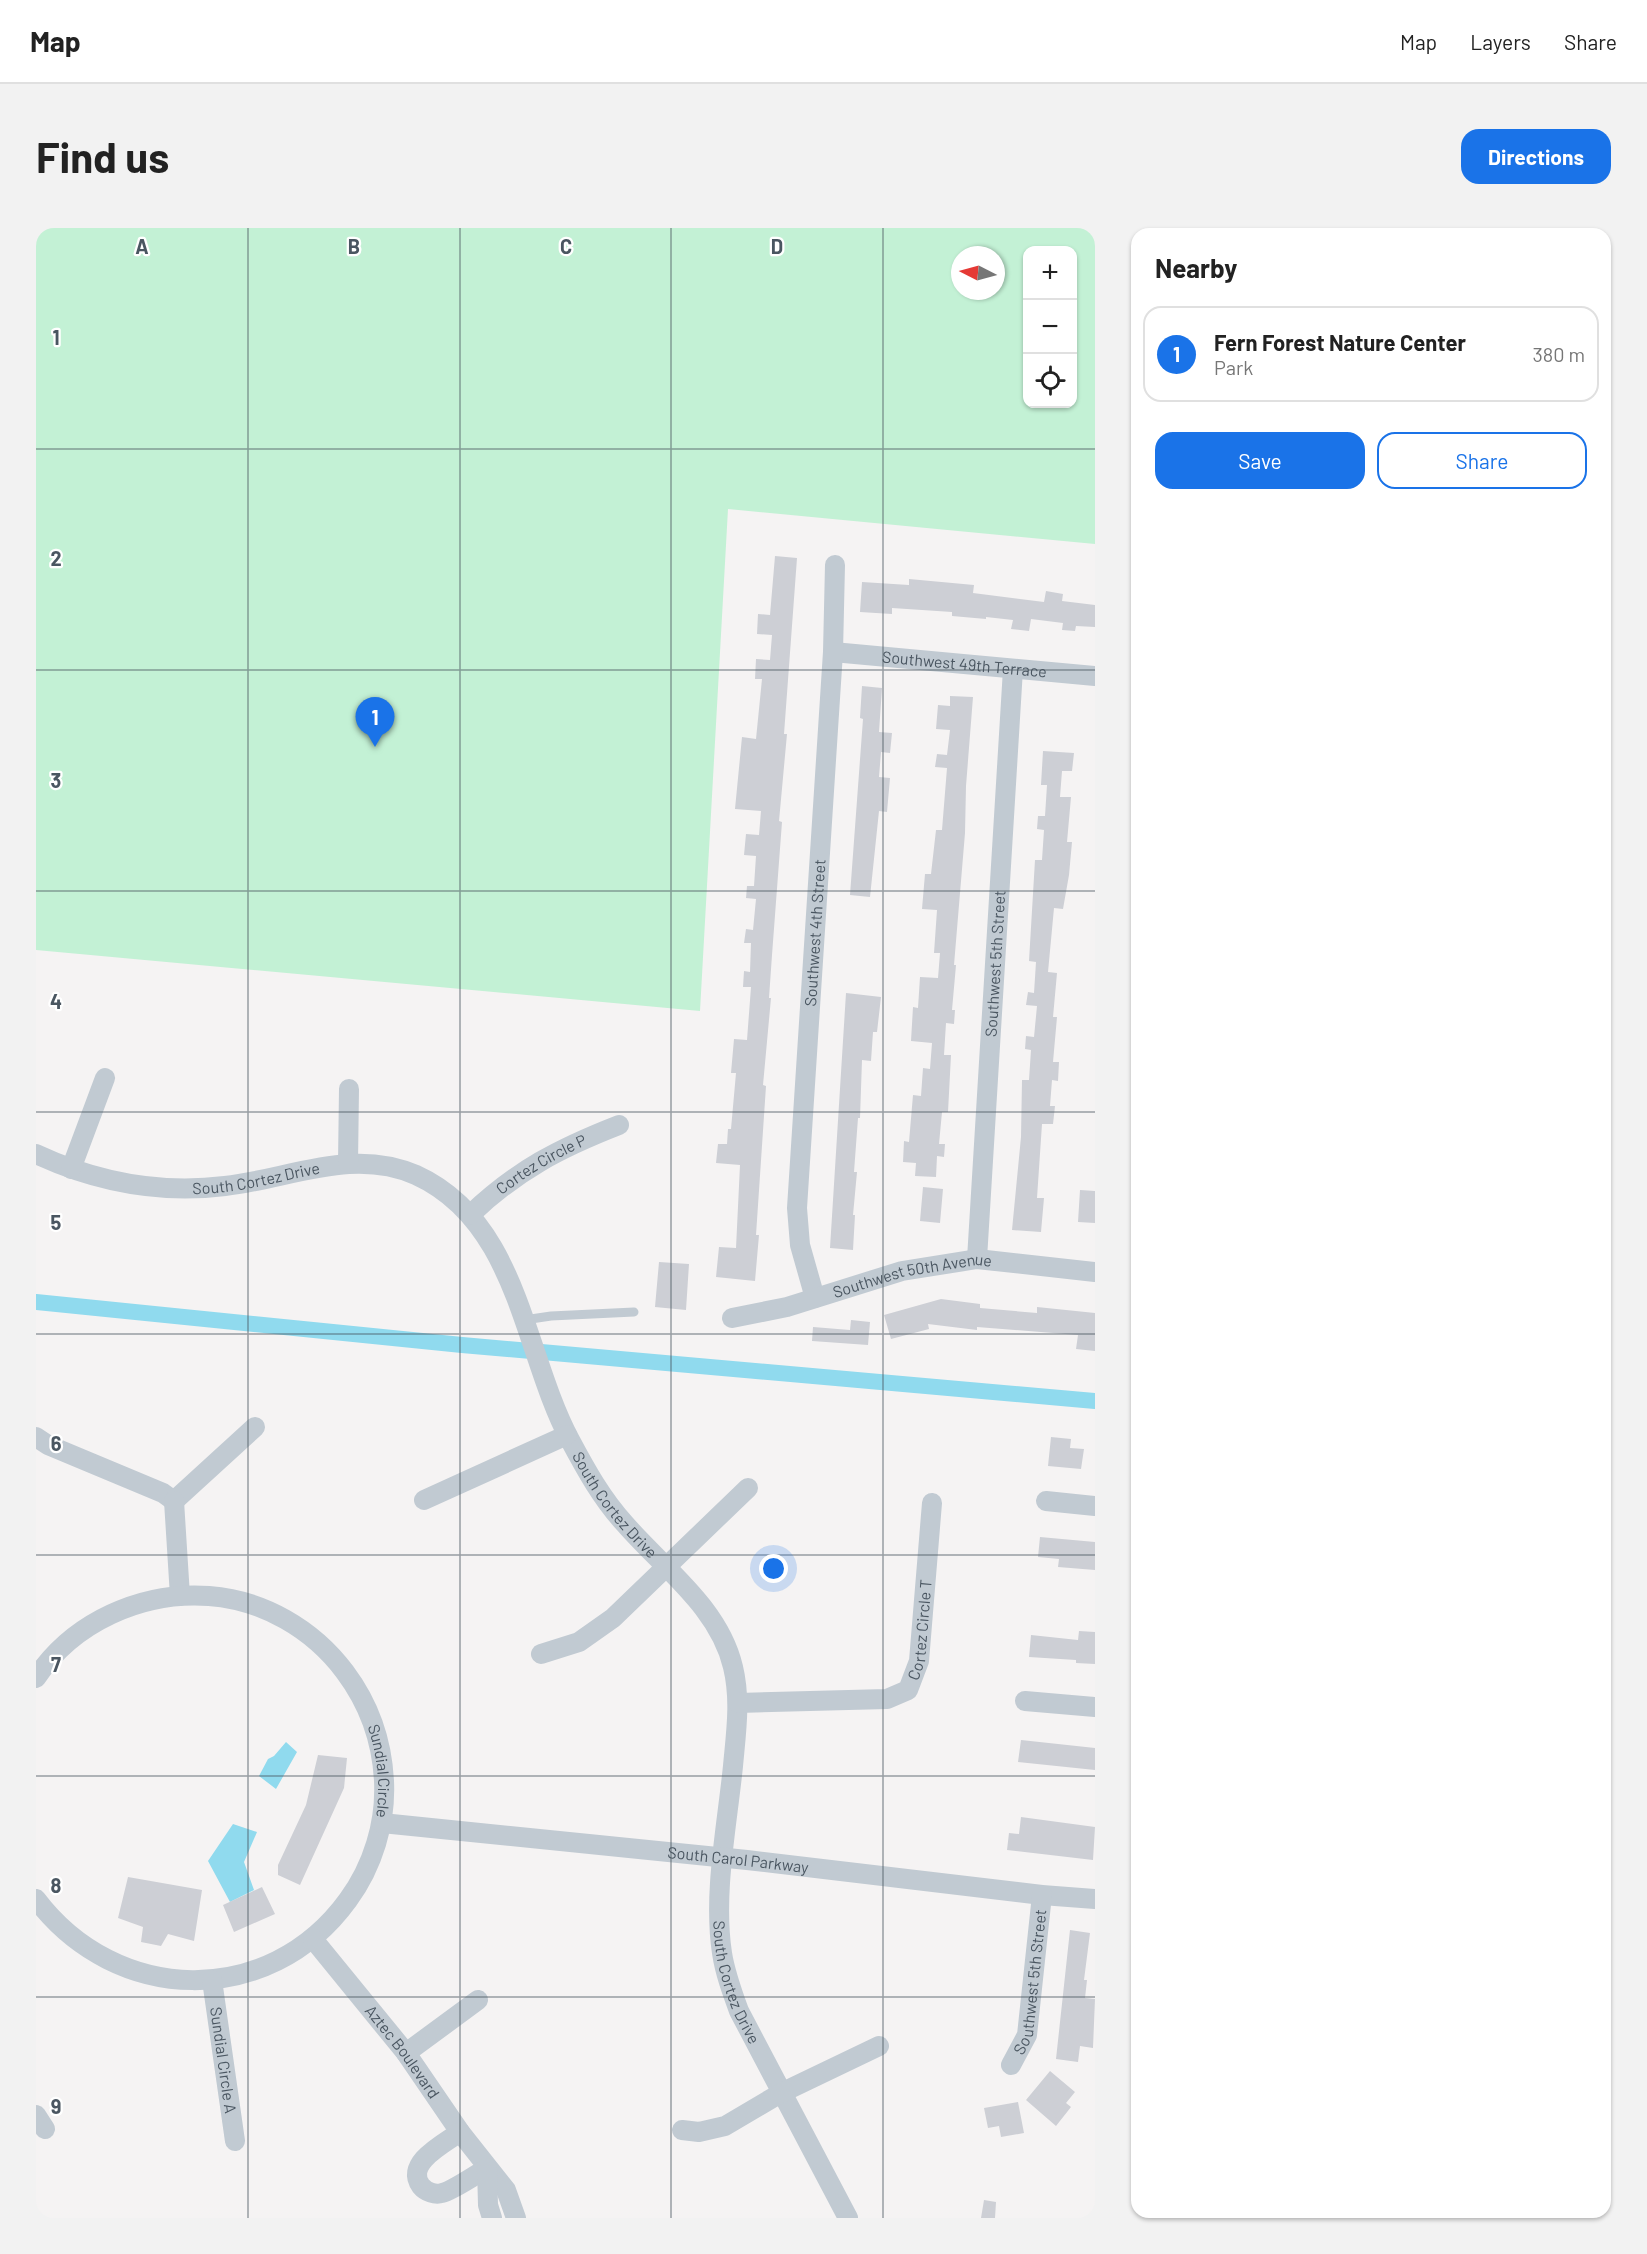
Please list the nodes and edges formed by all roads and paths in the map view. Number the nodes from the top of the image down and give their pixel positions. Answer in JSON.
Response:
{"nodes":[{"id":1,"x":835,"y":565,"type":"dead end"},
{"id":2,"x":833,"y":652,"type":"junction"},
{"id":3,"x":1013,"y":669,"type":"junction"},
{"id":4,"x":1095,"y":676,"type":"edge"},
{"id":5,"x":105,"y":1078,"type":"dead end"},
{"id":6,"x":349,"y":1089,"type":"dead end"},
{"id":7,"x":619,"y":1125,"type":"dead end"},
{"id":8,"x":36,"y":1154,"type":"edge"},
{"id":9,"x":348,"y":1163,"type":"junction"},
{"id":10,"x":71,"y":1169,"type":"junction"},
{"id":11,"x":470,"y":1215,"type":"junction"},
{"id":12,"x":977,"y":1259,"type":"junction"},
{"id":13,"x":1095,"y":1272,"type":"edge"},
{"id":14,"x":815,"y":1298,"type":"junction"},
{"id":15,"x":634,"y":1312,"type":"dead end"},
{"id":16,"x":732,"y":1318,"type":"dead end"},
{"id":17,"x":527,"y":1326,"type":"junction"},
{"id":18,"x":255,"y":1427,"type":"dead end"},
{"id":19,"x":567,"y":1435,"type":"junction"},
{"id":20,"x":36,"y":1437,"type":"edge"},
{"id":21,"x":748,"y":1488,"type":"dead end"},
{"id":22,"x":424,"y":1500,"type":"dead end"},
{"id":23,"x":174,"y":1501,"type":"junction"},
{"id":24,"x":1046,"y":1501,"type":"dead end"},
{"id":25,"x":932,"y":1503,"type":"dead end"},
{"id":26,"x":1095,"y":1506,"type":"edge"},
{"id":27,"x":666,"y":1567,"type":"junction"},
{"id":28,"x":180,"y":1596,"type":"junction"},
{"id":29,"x":541,"y":1654,"type":"dead end"},
{"id":30,"x":36,"y":1678,"type":"edge"},
{"id":31,"x":1024,"y":1701,"type":"dead end"},
{"id":32,"x":738,"y":1703,"type":"junction"},
{"id":33,"x":1095,"y":1707,"type":"edge"},
{"id":34,"x":382,"y":1823,"type":"junction"},
{"id":35,"x":724,"y":1858,"type":"junction"},
{"id":36,"x":1042,"y":1895,"type":"junction"},
{"id":37,"x":1095,"y":1899,"type":"edge"},
{"id":38,"x":40,"y":1913,"type":"edge"},
{"id":39,"x":313,"y":1939,"type":"junction"},
{"id":40,"x":212,"y":1980,"type":"junction"},
{"id":41,"x":478,"y":2000,"type":"dead end"},
{"id":42,"x":879,"y":2046,"type":"dead end"},
{"id":43,"x":406,"y":2053,"type":"junction"},
{"id":44,"x":1011,"y":2066,"type":"dead end"},
{"id":45,"x":781,"y":2093,"type":"junction"},
{"id":46,"x":682,"y":2130,"type":"dead end"},
{"id":47,"x":460,"y":2132,"type":"junction"},
{"id":48,"x":235,"y":2141,"type":"dead end"},
{"id":49,"x":487,"y":2168,"type":"junction"},
{"id":50,"x":492,"y":2218,"type":"edge"},
{"id":51,"x":516,"y":2218,"type":"edge"},
{"id":52,"x":848,"y":2218,"type":"edge"}],
"edges":[{"from":1,"to":2,"type":"street","name":"Southwest 4th Street"},
{"from":2,"to":3,"type":"street","name":"Southwest 49th Terrace"},
{"from":2,"to":14,"type":"street","name":"Southwest 4th Street"},
{"from":3,"to":4,"type":"street","name":"Southwest 49th Terrace"},
{"from":3,"to":12,"type":"street","name":"Southwest 5th Street"},
{"from":5,"to":10,"type":"street"},
{"from":6,"to":9,"type":"street"},
{"from":7,"to":11,"type":"street","name":"Cortez Circle P"},
{"from":8,"to":10,"type":"street","name":"South Cortez Drive"},
{"from":9,"to":10,"type":"street","name":"South Cortez Drive"},
{"from":9,"to":11,"type":"street","name":"South Cortez Drive"},
{"from":11,"to":17,"type":"street","name":"South Cortez Drive"},
{"from":12,"to":13,"type":"street","name":"Southwest 50th Avenue"},
{"from":12,"to":14,"type":"street","name":"Southwest 50th Avenue"},
{"from":14,"to":16,"type":"street","name":"Southwest 50th Avenue"},
{"from":15,"to":17,"type":"lane"},
{"from":17,"to":19,"type":"street","name":"South Cortez Drive"},
{"from":18,"to":23,"type":"street"},
{"from":19,"to":22,"type":"street"},
{"from":19,"to":27,"type":"street","name":"South Cortez Drive"},
{"from":20,"to":23,"type":"street"},
{"from":21,"to":27,"type":"street"},
{"from":23,"to":28,"type":"street"},
{"from":24,"to":26,"type":"street"},
{"from":25,"to":32,"type":"street","name":"Cortez Circle T"},
{"from":27,"to":29,"type":"street"},
{"from":27,"to":32,"type":"street","name":"South Cortez Drive"},
{"from":28,"to":30,"type":"street","name":"Sundial Circle"},
{"from":28,"to":34,"type":"street","name":"Sundial Circle"},
{"from":31,"to":33,"type":"street"},
{"from":32,"to":35,"type":"street","name":"South Cortez Drive"},
{"from":34,"to":35,"type":"street","name":"South Carol Parkway"},
{"from":34,"to":39,"type":"street","name":"Sundial Circle"},
{"from":35,"to":36,"type":"street","name":"South Carol Parkway"},
{"from":35,"to":45,"type":"street","name":"South Cortez Drive"},
{"from":36,"to":37,"type":"street","name":"South Carol Parkway"},
{"from":36,"to":44,"type":"street","name":"Southwest 5th Street"},
{"from":38,"to":40,"type":"street","name":"Sundial Circle"},
{"from":39,"to":40,"type":"street","name":"Sundial Circle"},
{"from":39,"to":43,"type":"street","name":"Aztec Boulevard"},
{"from":40,"to":48,"type":"street","name":"Sundial Circle A"},
{"from":41,"to":43,"type":"street"},
{"from":42,"to":45,"type":"street"},
{"from":43,"to":47,"type":"street","name":"Aztec Boulevard"},
{"from":45,"to":46,"type":"street"},
{"from":45,"to":52,"type":"street","name":"South Cortez Drive"},
{"from":47,"to":49,"type":"street","name":"Aztec Boulevard"},
{"from":47,"to":49,"type":"street"},
{"from":49,"to":50,"type":"street"},
{"from":49,"to":51,"type":"street","name":"Aztec Boulevard"}]}
